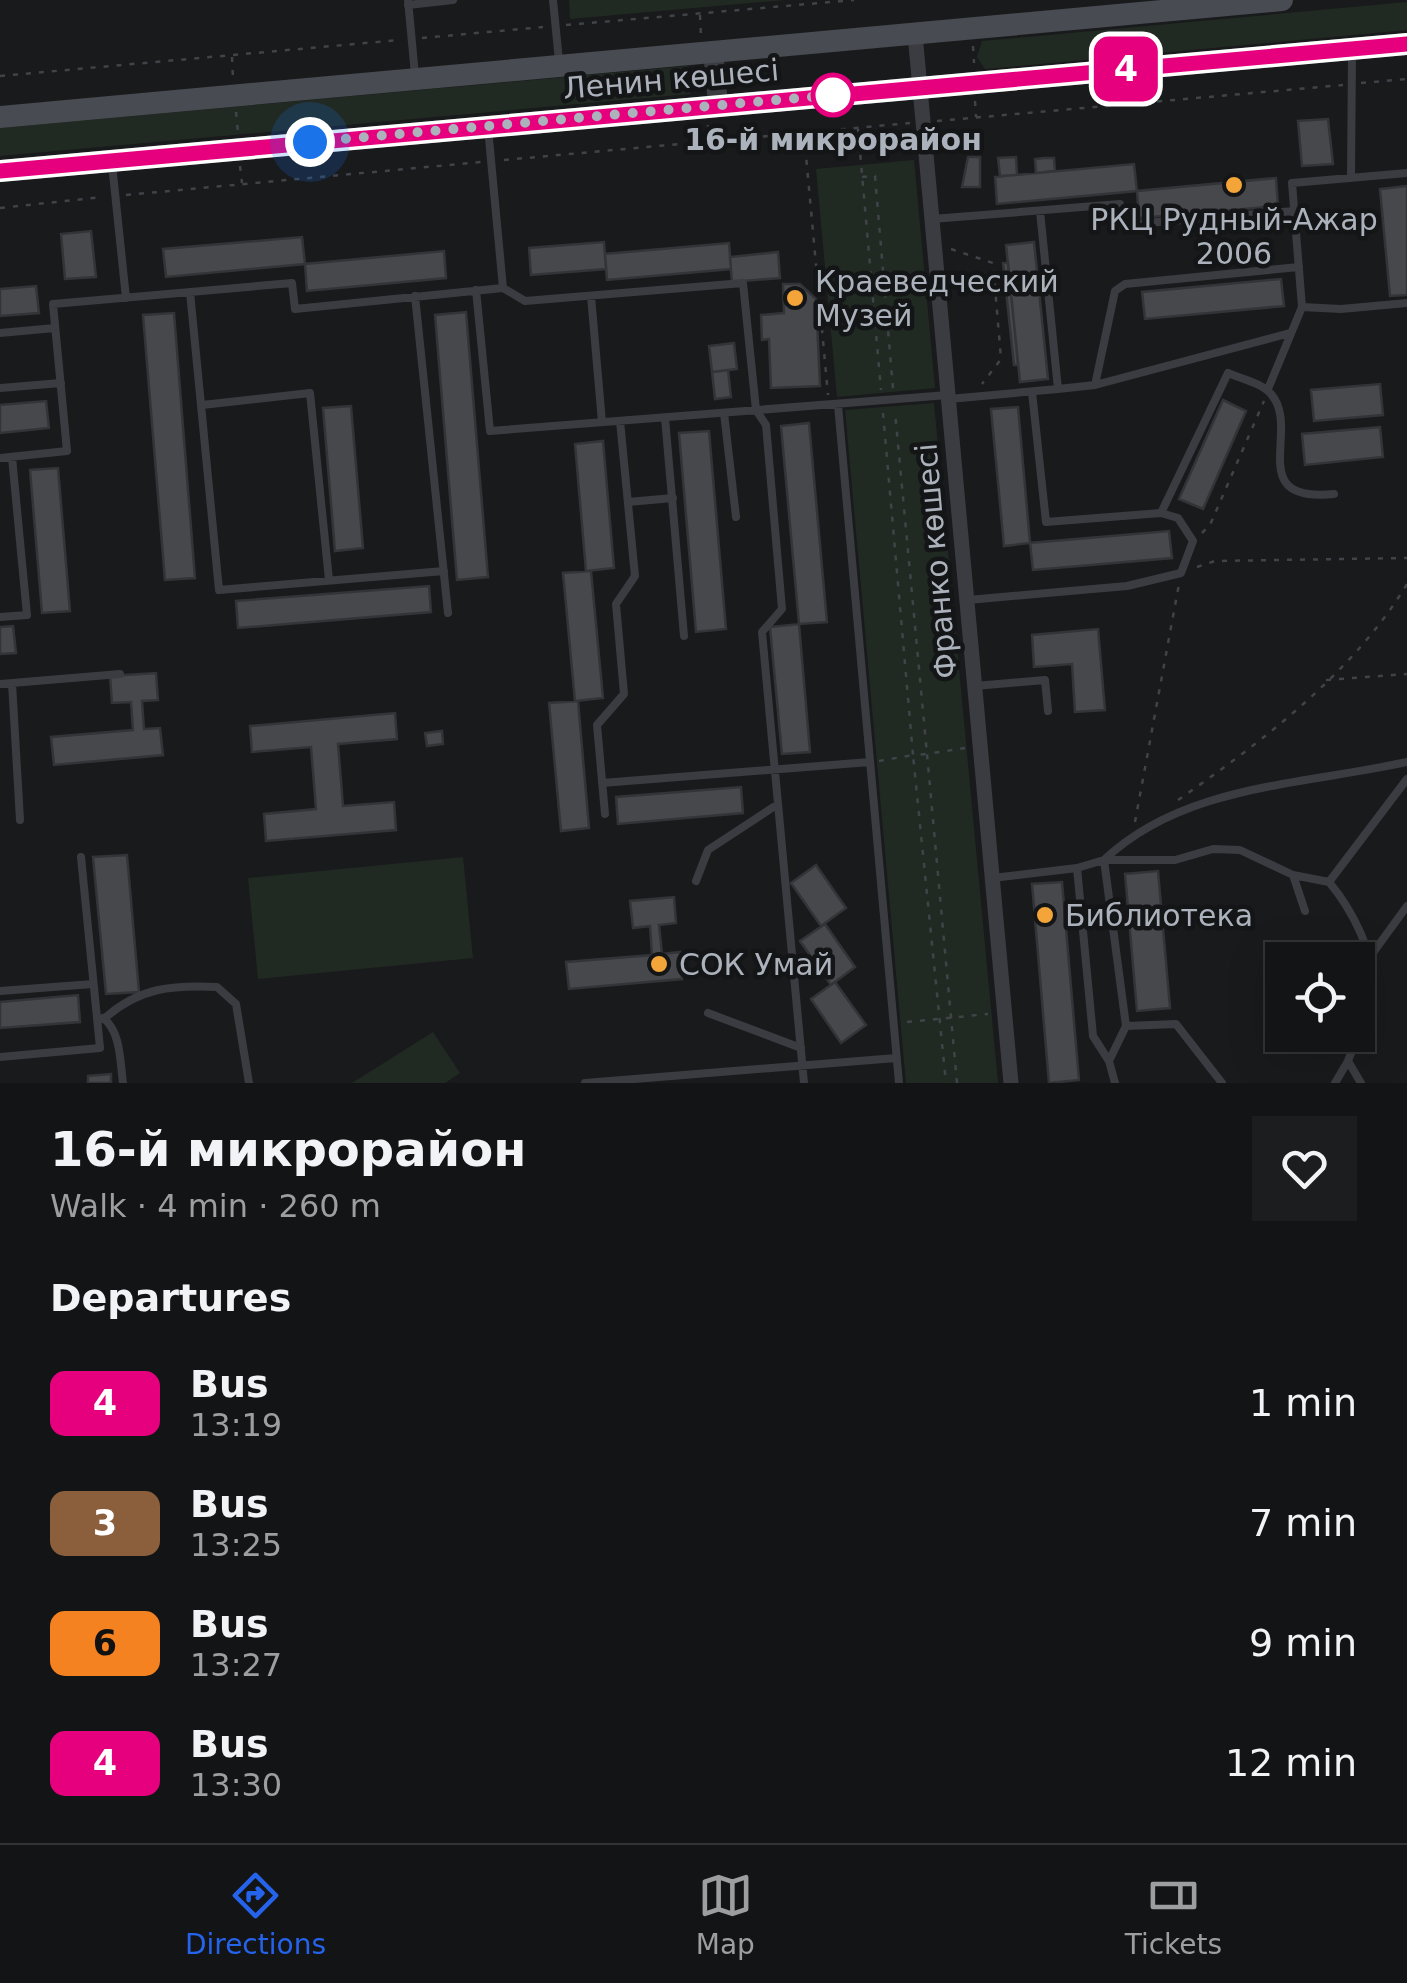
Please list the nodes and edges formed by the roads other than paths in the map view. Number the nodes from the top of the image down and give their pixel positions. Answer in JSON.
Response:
{"nodes":[{"id":1,"x":453,"y":0,"type":"edge"},
{"id":2,"x":554,"y":0,"type":"edge"},
{"id":3,"x":1282,"y":0,"type":"edge"},
{"id":4,"x":408,"y":2,"type":"edge"},
{"id":5,"x":915,"y":34,"type":"junction"},
{"id":6,"x":1407,"y":44,"type":"edge"},
{"id":7,"x":1352,"y":48,"type":"junction"},
{"id":8,"x":713,"y":51,"type":"junction"},
{"id":9,"x":560,"y":65,"type":"junction"},
{"id":10,"x":416,"y":79,"type":"junction"},
{"id":11,"x":920,"y":88,"type":"junction"},
{"id":12,"x":718,"y":104,"type":"junction"},
{"id":13,"x":0,"y":117,"type":"edge"},
{"id":14,"x":488,"y":125,"type":"junction"},
{"id":15,"x":112,"y":160,"type":"junction"},
{"id":16,"x":0,"y":172,"type":"edge"},
{"id":17,"x":1407,"y":173,"type":"edge"},
{"id":18,"x":1352,"y":178,"type":"junction"},
{"id":19,"x":1040,"y":211,"type":"junction"},
{"id":20,"x":1294,"y":211,"type":"junction"},
{"id":21,"x":932,"y":219,"type":"junction"},
{"id":22,"x":1299,"y":267,"type":"junction"},
{"id":23,"x":504,"y":288,"type":"junction"},
{"id":24,"x":476,"y":290,"type":"junction"},
{"id":25,"x":190,"y":292,"type":"junction"},
{"id":26,"x":414,"y":296,"type":"junction"},
{"id":27,"x":591,"y":296,"type":"junction"},
{"id":28,"x":126,"y":298,"type":"junction"},
{"id":29,"x":1407,"y":303,"type":"edge"},
{"id":30,"x":1302,"y":307,"type":"junction"},
{"id":31,"x":56,"y":328,"type":"junction"},
{"id":32,"x":0,"y":332,"type":"edge"},
{"id":33,"x":1290,"y":333,"type":"junction"},
{"id":34,"x":60,"y":383,"type":"junction"},
{"id":35,"x":1095,"y":385,"type":"junction"},
{"id":36,"x":0,"y":388,"type":"edge"},
{"id":37,"x":1058,"y":389,"type":"junction"},
{"id":38,"x":1268,"y":389,"type":"junction"},
{"id":39,"x":1032,"y":392,"type":"junction"},
{"id":40,"x":948,"y":397,"type":"junction"},
{"id":41,"x":202,"y":404,"type":"junction"},
{"id":42,"x":833,"y":405,"type":"junction"},
{"id":43,"x":756,"y":410,"type":"junction"},
{"id":44,"x":724,"y":413,"type":"junction"},
{"id":45,"x":666,"y":418,"type":"junction"},
{"id":46,"x":620,"y":421,"type":"junction"},
{"id":47,"x":602,"y":422,"type":"junction"},
{"id":48,"x":12,"y":456,"type":"junction"},
{"id":49,"x":0,"y":458,"type":"edge"},
{"id":50,"x":1334,"y":494,"type":"dead end"},
{"id":51,"x":673,"y":498,"type":"junction"},
{"id":52,"x":628,"y":502,"type":"junction"},
{"id":53,"x":1162,"y":513,"type":"junction"},
{"id":54,"x":736,"y":517,"type":"dead end"},
{"id":55,"x":444,"y":571,"type":"junction"},
{"id":56,"x":329,"y":580,"type":"junction"},
{"id":57,"x":968,"y":600,"type":"junction"},
{"id":58,"x":448,"y":613,"type":"dead end"},
{"id":59,"x":0,"y":617,"type":"edge"},
{"id":60,"x":684,"y":636,"type":"dead end"},
{"id":61,"x":120,"y":674,"type":"dead end"},
{"id":62,"x":12,"y":683,"type":"junction"},
{"id":63,"x":0,"y":684,"type":"edge"},
{"id":64,"x":975,"y":686,"type":"junction"},
{"id":65,"x":1048,"y":711,"type":"dead end"},
{"id":66,"x":870,"y":762,"type":"junction"},
{"id":67,"x":1407,"y":762,"type":"edge"},
{"id":68,"x":775,"y":771,"type":"junction"},
{"id":69,"x":1407,"y":780,"type":"edge"},
{"id":70,"x":602,"y":783,"type":"junction"},
{"id":71,"x":778,"y":804,"type":"junction"},
{"id":72,"x":605,"y":814,"type":"dead end"},
{"id":73,"x":20,"y":820,"type":"dead end"},
{"id":74,"x":82,"y":858,"type":"dead end"},
{"id":75,"x":1104,"y":860,"type":"junction"},
{"id":76,"x":1077,"y":868,"type":"junction"},
{"id":77,"x":1293,"y":875,"type":"junction"},
{"id":78,"x":992,"y":878,"type":"junction"},
{"id":79,"x":696,"y":881,"type":"dead end"},
{"id":80,"x":1329,"y":882,"type":"junction"},
{"id":81,"x":1407,"y":906,"type":"edge"},
{"id":82,"x":1305,"y":911,"type":"dead end"},
{"id":83,"x":1363,"y":942,"type":"edge"},
{"id":84,"x":1375,"y":950,"type":"edge"},
{"id":85,"x":94,"y":984,"type":"junction"},
{"id":86,"x":0,"y":991,"type":"edge"},
{"id":87,"x":708,"y":1013,"type":"dead end"},
{"id":88,"x":101,"y":1018,"type":"junction"},
{"id":89,"x":1126,"y":1026,"type":"junction"},
{"id":90,"x":801,"y":1048,"type":"junction"},
{"id":91,"x":1351,"y":1052,"type":"edge"},
{"id":92,"x":0,"y":1057,"type":"edge"},
{"id":93,"x":896,"y":1058,"type":"junction"},
{"id":94,"x":1109,"y":1061,"type":"junction"},
{"id":95,"x":1348,"y":1061,"type":"junction"},
{"id":96,"x":802,"y":1065,"type":"junction"},
{"id":97,"x":123,"y":1083,"type":"edge"},
{"id":98,"x":249,"y":1083,"type":"edge"},
{"id":99,"x":585,"y":1083,"type":"edge"},
{"id":100,"x":804,"y":1083,"type":"edge"},
{"id":101,"x":898,"y":1083,"type":"edge"},
{"id":102,"x":1011,"y":1083,"type":"edge"},
{"id":103,"x":1115,"y":1083,"type":"edge"},
{"id":104,"x":1222,"y":1083,"type":"edge"},
{"id":105,"x":1335,"y":1083,"type":"edge"},
{"id":106,"x":1361,"y":1083,"type":"edge"}],
"edges":[{"from":1,"to":4,"type":"lane"},
{"from":2,"to":9,"type":"lane"},
{"from":3,"to":5,"type":"main road","name":"Ленин көшесі"},
{"from":4,"to":10,"type":"lane"},
{"from":5,"to":8,"type":"main road","name":"Ленин көшесі"},
{"from":5,"to":11,"type":"street","name":"Франко көшесі"},
{"from":6,"to":7,"type":"main road","name":"Ленин көшесі"},
{"from":7,"to":11,"type":"main road","name":"Ленин көшесі"},
{"from":7,"to":18,"type":"lane"},
{"from":8,"to":9,"type":"main road","name":"Ленин көшесі"},
{"from":8,"to":12,"type":"street"},
{"from":9,"to":10,"type":"main road","name":"Ленин көшесі"},
{"from":10,"to":13,"type":"main road","name":"Ленин көшесі"},
{"from":11,"to":12,"type":"main road","name":"Ленин көшесі"},
{"from":11,"to":21,"type":"street","name":"Франко көшесі"},
{"from":12,"to":14,"type":"main road","name":"Ленин көшесі"},
{"from":14,"to":15,"type":"main road","name":"Ленин көшесі"},
{"from":14,"to":23,"type":"lane"},
{"from":15,"to":16,"type":"main road","name":"Ленин көшесі"},
{"from":15,"to":28,"type":"lane"},
{"from":17,"to":18,"type":"lane"},
{"from":18,"to":20,"type":"lane"},
{"from":19,"to":20,"type":"lane"},
{"from":19,"to":21,"type":"lane"},
{"from":19,"to":37,"type":"lane"},
{"from":20,"to":22,"type":"lane"},
{"from":21,"to":40,"type":"street","name":"Франко көшесі"},
{"from":22,"to":30,"type":"lane"},
{"from":22,"to":35,"type":"lane"},
{"from":23,"to":24,"type":"lane"},
{"from":23,"to":27,"type":"lane"},
{"from":24,"to":26,"type":"lane"},
{"from":24,"to":47,"type":"lane"},
{"from":25,"to":26,"type":"lane"},
{"from":25,"to":28,"type":"lane"},
{"from":25,"to":41,"type":"lane"},
{"from":26,"to":55,"type":"lane"},
{"from":27,"to":43,"type":"lane"},
{"from":27,"to":47,"type":"lane"},
{"from":28,"to":31,"type":"lane"},
{"from":29,"to":30,"type":"lane"},
{"from":30,"to":33,"type":"lane"},
{"from":31,"to":32,"type":"lane"},
{"from":31,"to":34,"type":"lane"},
{"from":33,"to":35,"type":"lane"},
{"from":33,"to":38,"type":"lane"},
{"from":34,"to":36,"type":"lane"},
{"from":34,"to":48,"type":"lane"},
{"from":35,"to":37,"type":"lane"},
{"from":37,"to":39,"type":"lane"},
{"from":38,"to":50,"type":"lane"},
{"from":38,"to":53,"type":"lane"},
{"from":39,"to":40,"type":"lane"},
{"from":39,"to":53,"type":"lane"},
{"from":40,"to":42,"type":"lane"},
{"from":40,"to":57,"type":"street","name":"Франко көшесі"},
{"from":41,"to":56,"type":"lane"},
{"from":41,"to":56,"type":"lane"},
{"from":42,"to":43,"type":"lane"},
{"from":42,"to":66,"type":"lane"},
{"from":43,"to":44,"type":"lane"},
{"from":43,"to":68,"type":"lane"},
{"from":44,"to":45,"type":"lane"},
{"from":44,"to":54,"type":"lane"},
{"from":45,"to":46,"type":"lane"},
{"from":45,"to":51,"type":"lane"},
{"from":46,"to":47,"type":"lane"},
{"from":46,"to":52,"type":"lane"},
{"from":48,"to":49,"type":"lane"},
{"from":48,"to":59,"type":"lane"},
{"from":51,"to":52,"type":"lane"},
{"from":51,"to":60,"type":"lane"},
{"from":52,"to":70,"type":"lane"},
{"from":53,"to":57,"type":"lane"},
{"from":55,"to":56,"type":"lane"},
{"from":55,"to":58,"type":"lane"},
{"from":57,"to":64,"type":"street","name":"Франко көшесі"},
{"from":61,"to":62,"type":"lane"},
{"from":62,"to":63,"type":"lane"},
{"from":62,"to":73,"type":"lane"},
{"from":64,"to":65,"type":"lane"},
{"from":64,"to":78,"type":"street","name":"Франко көшесі"},
{"from":66,"to":68,"type":"lane"},
{"from":66,"to":93,"type":"lane"},
{"from":67,"to":75,"type":"lane"},
{"from":68,"to":70,"type":"lane"},
{"from":68,"to":71,"type":"lane"},
{"from":69,"to":80,"type":"lane"},
{"from":70,"to":72,"type":"lane"},
{"from":71,"to":79,"type":"lane"},
{"from":71,"to":90,"type":"lane"},
{"from":74,"to":85,"type":"lane"},
{"from":75,"to":76,"type":"lane"},
{"from":75,"to":77,"type":"lane"},
{"from":75,"to":89,"type":"lane"},
{"from":76,"to":78,"type":"lane"},
{"from":76,"to":94,"type":"lane"},
{"from":77,"to":80,"type":"lane"},
{"from":77,"to":82,"type":"lane"},
{"from":78,"to":102,"type":"street","name":"Франко көшесі"},
{"from":80,"to":83,"type":"lane"},
{"from":81,"to":84,"type":"lane"},
{"from":85,"to":86,"type":"lane"},
{"from":85,"to":88,"type":"lane"},
{"from":87,"to":90,"type":"lane"},
{"from":88,"to":92,"type":"lane"},
{"from":88,"to":97,"type":"lane"},
{"from":88,"to":98,"type":"lane"},
{"from":89,"to":94,"type":"lane"},
{"from":89,"to":104,"type":"lane"},
{"from":90,"to":96,"type":"lane"},
{"from":91,"to":95,"type":"lane"},
{"from":93,"to":96,"type":"lane"},
{"from":93,"to":101,"type":"lane"},
{"from":94,"to":103,"type":"lane"},
{"from":95,"to":105,"type":"lane"},
{"from":95,"to":106,"type":"lane"},
{"from":96,"to":99,"type":"lane"},
{"from":96,"to":100,"type":"lane"}]}
